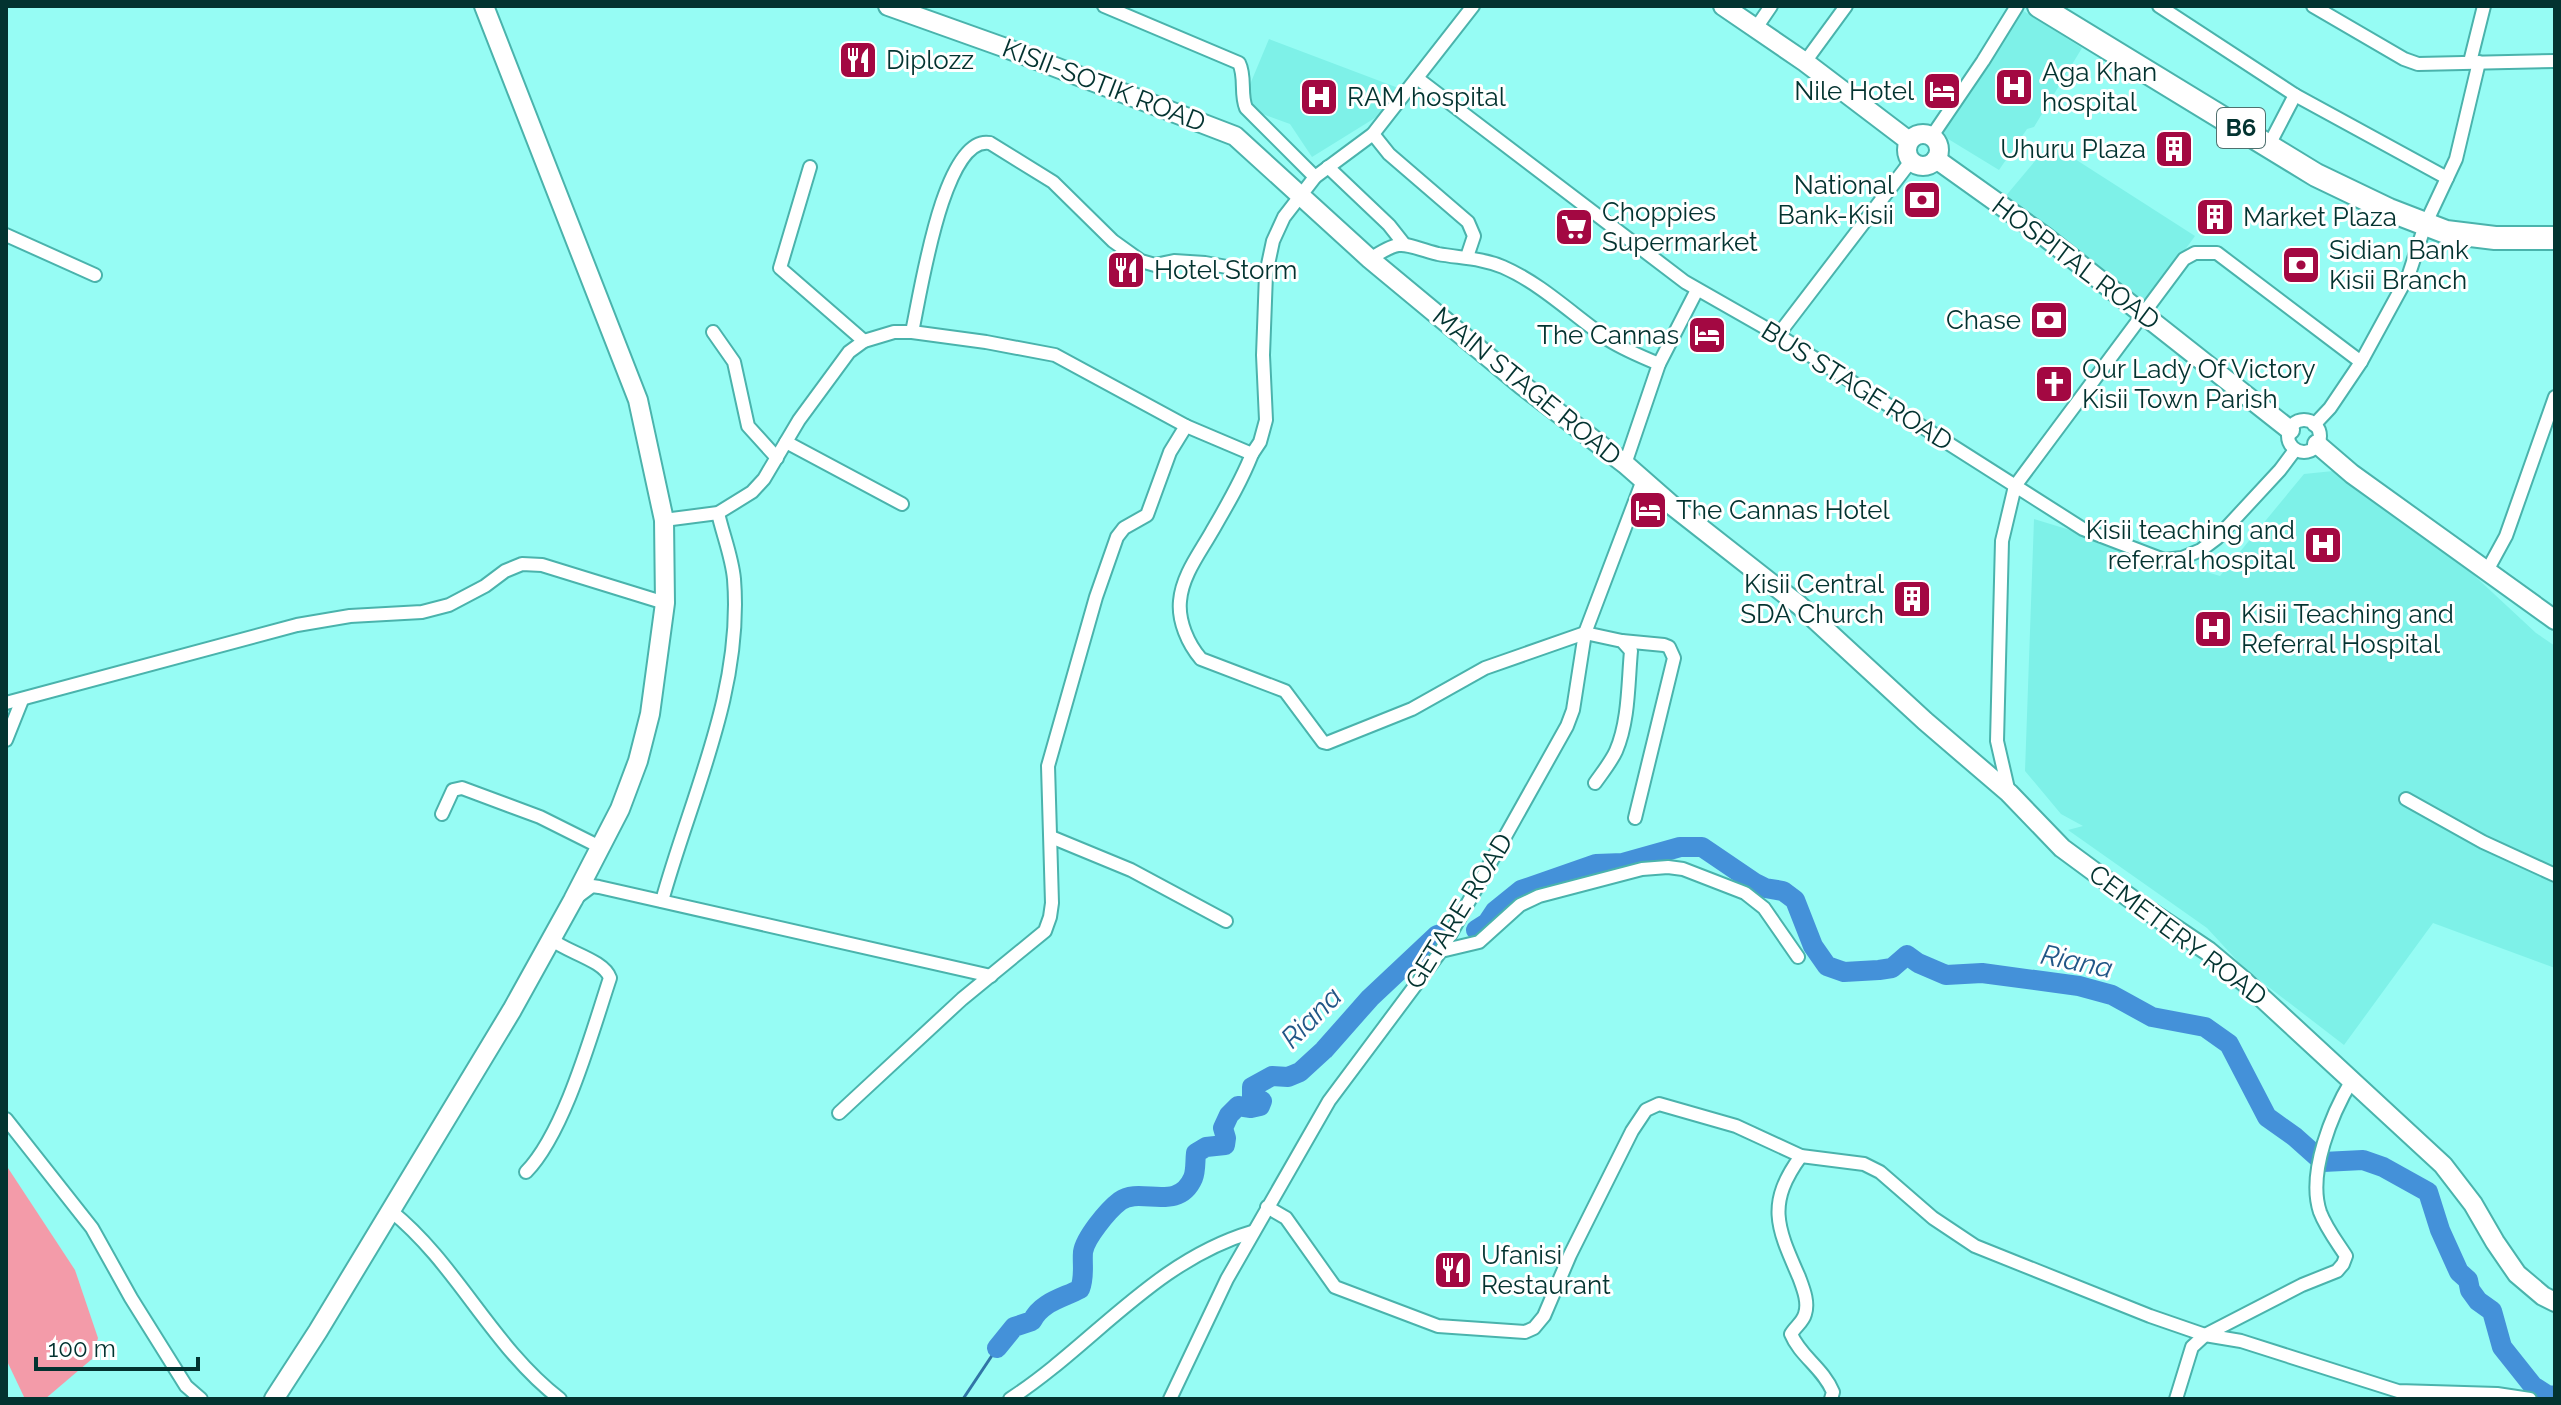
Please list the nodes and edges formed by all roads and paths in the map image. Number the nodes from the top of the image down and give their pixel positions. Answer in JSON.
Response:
{"nodes":[{"id":1,"x":484,"y":6,"type":"edge"},
{"id":2,"x":888,"y":6,"type":"edge"},
{"id":3,"x":1104,"y":6,"type":"edge"},
{"id":4,"x":1473,"y":6,"type":"edge"},
{"id":5,"x":1723,"y":6,"type":"edge"},
{"id":6,"x":1771,"y":6,"type":"edge"},
{"id":7,"x":1846,"y":6,"type":"edge"},
{"id":8,"x":2017,"y":6,"type":"edge"},
{"id":9,"x":2039,"y":6,"type":"edge"},
{"id":10,"x":2159,"y":6,"type":"edge"},
{"id":11,"x":2313,"y":6,"type":"edge"},
{"id":12,"x":2484,"y":6,"type":"edge"},
{"id":13,"x":2065,"y":13,"type":"edge"},
{"id":14,"x":1756,"y":28,"type":"junction"},
{"id":15,"x":2555,"y":61,"type":"edge"},
{"id":16,"x":1805,"y":62,"type":"junction"},
{"id":17,"x":2475,"y":62,"type":"junction"},
{"id":18,"x":1417,"y":78,"type":"junction"},
{"id":19,"x":2295,"y":95,"type":"junction"},
{"id":20,"x":1373,"y":134,"type":"junction"},
{"id":21,"x":1932,"y":136,"type":"junction"},
{"id":22,"x":1909,"y":141,"type":"junction"},
{"id":23,"x":2269,"y":145,"type":"junction"},
{"id":24,"x":1936,"y":159,"type":"junction"},
{"id":25,"x":1911,"y":161,"type":"junction"},
{"id":26,"x":810,"y":167,"type":"dead end"},
{"id":27,"x":1328,"y":167,"type":"junction"},
{"id":28,"x":1315,"y":177,"type":"junction"},
{"id":29,"x":2447,"y":178,"type":"junction"},
{"id":30,"x":1303,"y":196,"type":"junction"},
{"id":31,"x":2425,"y":225,"type":"junction"},
{"id":32,"x":6,"y":235,"type":"edge"},
{"id":33,"x":2555,"y":238,"type":"edge"},
{"id":34,"x":1404,"y":244,"type":"junction"},
{"id":35,"x":1467,"y":257,"type":"junction"},
{"id":36,"x":1370,"y":259,"type":"junction"},
{"id":37,"x":1266,"y":274,"type":"junction"},
{"id":38,"x":95,"y":275,"type":"dead end"},
{"id":39,"x":1697,"y":290,"type":"junction"},
{"id":40,"x":2144,"y":312,"type":"junction"},
{"id":41,"x":713,"y":332,"type":"dead end"},
{"id":42,"x":912,"y":332,"type":"junction"},
{"id":43,"x":1778,"y":335,"type":"junction"},
{"id":44,"x":864,"y":341,"type":"junction"},
{"id":45,"x":2361,"y":362,"type":"junction"},
{"id":46,"x":1659,"y":364,"type":"junction"},
{"id":47,"x":2555,"y":397,"type":"edge"},
{"id":48,"x":2314,"y":425,"type":"junction"},
{"id":49,"x":1186,"y":426,"type":"junction"},
{"id":50,"x":2290,"y":430,"type":"junction"},
{"id":51,"x":786,"y":442,"type":"junction"},
{"id":52,"x":2317,"y":444,"type":"junction"},
{"id":53,"x":2295,"y":450,"type":"junction"},
{"id":54,"x":1252,"y":454,"type":"junction"},
{"id":55,"x":777,"y":458,"type":"junction"},
{"id":56,"x":1625,"y":464,"type":"junction"},
{"id":57,"x":1643,"y":480,"type":"junction"},
{"id":58,"x":2015,"y":486,"type":"junction"},
{"id":59,"x":902,"y":504,"type":"dead end"},
{"id":60,"x":718,"y":513,"type":"junction"},
{"id":61,"x":664,"y":520,"type":"junction"},
{"id":62,"x":2488,"y":569,"type":"junction"},
{"id":63,"x":665,"y":603,"type":"junction"},
{"id":64,"x":2555,"y":620,"type":"edge"},
{"id":65,"x":1585,"y":633,"type":"junction"},
{"id":66,"x":1622,"y":641,"type":"junction"},
{"id":67,"x":22,"y":700,"type":"junction"},
{"id":68,"x":6,"y":703,"type":"edge"},
{"id":69,"x":6,"y":740,"type":"edge"},
{"id":70,"x":1595,"y":783,"type":"dead end"},
{"id":71,"x":2009,"y":793,"type":"junction"},
{"id":72,"x":2406,"y":799,"type":"dead end"},
{"id":73,"x":442,"y":814,"type":"dead end"},
{"id":74,"x":1635,"y":818,"type":"dead end"},
{"id":75,"x":1051,"y":837,"type":"junction"},
{"id":76,"x":600,"y":847,"type":"junction"},
{"id":77,"x":2555,"y":875,"type":"edge"},
{"id":78,"x":573,"y":900,"type":"junction"},
{"id":79,"x":662,"y":901,"type":"junction"},
{"id":80,"x":1226,"y":921,"type":"dead end"},
{"id":81,"x":551,"y":939,"type":"junction"},
{"id":82,"x":1441,"y":951,"type":"junction"},
{"id":83,"x":1798,"y":957,"type":"dead end"},
{"id":84,"x":991,"y":976,"type":"junction"},
{"id":85,"x":2352,"y":1080,"type":"junction"},
{"id":86,"x":839,"y":1113,"type":"dead end"},
{"id":87,"x":6,"y":1119,"type":"edge"},
{"id":88,"x":1801,"y":1156,"type":"junction"},
{"id":89,"x":526,"y":1172,"type":"dead end"},
{"id":90,"x":1267,"y":1207,"type":"junction"},
{"id":91,"x":391,"y":1211,"type":"junction"},
{"id":92,"x":1252,"y":1232,"type":"junction"},
{"id":93,"x":2555,"y":1302,"type":"edge"},
{"id":94,"x":2205,"y":1335,"type":"junction"},
{"id":95,"x":201,"y":1399,"type":"edge"},
{"id":96,"x":274,"y":1399,"type":"edge"},
{"id":97,"x":560,"y":1399,"type":"edge"},
{"id":98,"x":1010,"y":1399,"type":"edge"},
{"id":99,"x":1170,"y":1399,"type":"edge"},
{"id":100,"x":1831,"y":1399,"type":"edge"},
{"id":101,"x":2176,"y":1399,"type":"edge"},
{"id":102,"x":2530,"y":1399,"type":"edge"}],
"edges":[{"from":1,"to":61,"type":"street"},
{"from":2,"to":30,"type":"street","name":"KISII-SOTIK ROAD"},
{"from":3,"to":28,"type":"street"},
{"from":4,"to":18,"type":"street"},
{"from":5,"to":14,"type":"street"},
{"from":6,"to":14,"type":"street"},
{"from":7,"to":16,"type":"street"},
{"from":8,"to":21,"type":"street"},
{"from":9,"to":13,"type":"highway","number":"B6"},
{"from":10,"to":19,"type":"street"},
{"from":11,"to":17,"type":"street"},
{"from":12,"to":17,"type":"street"},
{"from":13,"to":23,"type":"highway","number":"B6"},
{"from":14,"to":16,"type":"street"},
{"from":15,"to":17,"type":"street"},
{"from":16,"to":22,"type":"street"},
{"from":17,"to":29,"type":"street"},
{"from":18,"to":20,"type":"street"},
{"from":18,"to":39,"type":"street","name":"BUS STAGE ROAD"},
{"from":19,"to":23,"type":"street"},
{"from":19,"to":29,"type":"street"},
{"from":20,"to":27,"type":"street"},
{"from":20,"to":35,"type":"street"},
{"from":21,"to":22,"type":"street"},
{"from":21,"to":24,"type":"street"},
{"from":22,"to":25,"type":"street"},
{"from":23,"to":31,"type":"highway","number":"B6"},
{"from":24,"to":25,"type":"street"},
{"from":24,"to":40,"type":"street","name":"HOSPITAL ROAD"},
{"from":25,"to":43,"type":"street"},
{"from":26,"to":44,"type":"street"},
{"from":27,"to":28,"type":"street"},
{"from":27,"to":34,"type":"street"},
{"from":28,"to":30,"type":"street"},
{"from":29,"to":31,"type":"street"},
{"from":30,"to":36,"type":"street","name":"MAIN STAGE ROAD"},
{"from":30,"to":37,"type":"street"},
{"from":31,"to":33,"type":"highway","number":"B6"},
{"from":31,"to":45,"type":"street"},
{"from":32,"to":38,"type":"street"},
{"from":34,"to":35,"type":"street"},
{"from":34,"to":36,"type":"street"},
{"from":35,"to":46,"type":"street"},
{"from":36,"to":56,"type":"street","name":"MAIN STAGE ROAD"},
{"from":37,"to":42,"type":"street"},
{"from":37,"to":54,"type":"street"},
{"from":39,"to":43,"type":"street","name":"BUS STAGE ROAD"},
{"from":39,"to":46,"type":"street"},
{"from":40,"to":45,"type":"street"},
{"from":40,"to":50,"type":"street","name":"HOSPITAL ROAD"},
{"from":40,"to":58,"type":"street"},
{"from":41,"to":55,"type":"street"},
{"from":42,"to":44,"type":"street"},
{"from":42,"to":49,"type":"street"},
{"from":43,"to":58,"type":"street","name":"BUS STAGE ROAD"},
{"from":44,"to":51,"type":"street"},
{"from":45,"to":48,"type":"street"},
{"from":46,"to":56,"type":"street"},
{"from":47,"to":62,"type":"street"},
{"from":48,"to":50,"type":"street"},
{"from":48,"to":52,"type":"street"},
{"from":49,"to":54,"type":"street"},
{"from":49,"to":75,"type":"street"},
{"from":50,"to":53,"type":"street"},
{"from":51,"to":55,"type":"street"},
{"from":51,"to":59,"type":"street"},
{"from":52,"to":53,"type":"street"},
{"from":52,"to":62,"type":"street"},
{"from":53,"to":58,"type":"street","name":"BUS STAGE ROAD"},
{"from":54,"to":65,"type":"street"},
{"from":55,"to":60,"type":"street"},
{"from":56,"to":57,"type":"street","name":"MAIN STAGE ROAD"},
{"from":57,"to":65,"type":"street","name":"GETARE ROAD"},
{"from":57,"to":71,"type":"street","name":"MAIN STAGE ROAD"},
{"from":58,"to":71,"type":"street"},
{"from":60,"to":61,"type":"street"},
{"from":60,"to":79,"type":"street"},
{"from":61,"to":63,"type":"street"},
{"from":62,"to":64,"type":"street"},
{"from":63,"to":67,"type":"street"},
{"from":63,"to":76,"type":"street"},
{"from":65,"to":66,"type":"street"},
{"from":65,"to":82,"type":"street","name":"GETARE ROAD"},
{"from":66,"to":70,"type":"street"},
{"from":66,"to":74,"type":"street"},
{"from":67,"to":68,"type":"street"},
{"from":67,"to":69,"type":"street"},
{"from":71,"to":85,"type":"street","name":"CEMETERY ROAD"},
{"from":72,"to":77,"type":"street"},
{"from":73,"to":76,"type":"street"},
{"from":75,"to":80,"type":"street"},
{"from":75,"to":84,"type":"street"},
{"from":76,"to":78,"type":"street"},
{"from":78,"to":79,"type":"street"},
{"from":78,"to":81,"type":"street"},
{"from":79,"to":84,"type":"street"},
{"from":81,"to":89,"type":"street"},
{"from":81,"to":91,"type":"street"},
{"from":82,"to":83,"type":"street"},
{"from":82,"to":90,"type":"street","name":"GETARE ROAD"},
{"from":84,"to":86,"type":"street"},
{"from":85,"to":93,"type":"street","name":"CEMETERY ROAD"},
{"from":85,"to":94,"type":"street"},
{"from":87,"to":95,"type":"street"},
{"from":88,"to":90,"type":"street"},
{"from":88,"to":94,"type":"street"},
{"from":88,"to":100,"type":"street"},
{"from":90,"to":92,"type":"street","name":"GETARE ROAD"},
{"from":91,"to":96,"type":"street"},
{"from":91,"to":97,"type":"street"},
{"from":92,"to":98,"type":"street"},
{"from":92,"to":99,"type":"street","name":"GETARE ROAD"},
{"from":94,"to":101,"type":"street"},
{"from":94,"to":102,"type":"street"}]}
